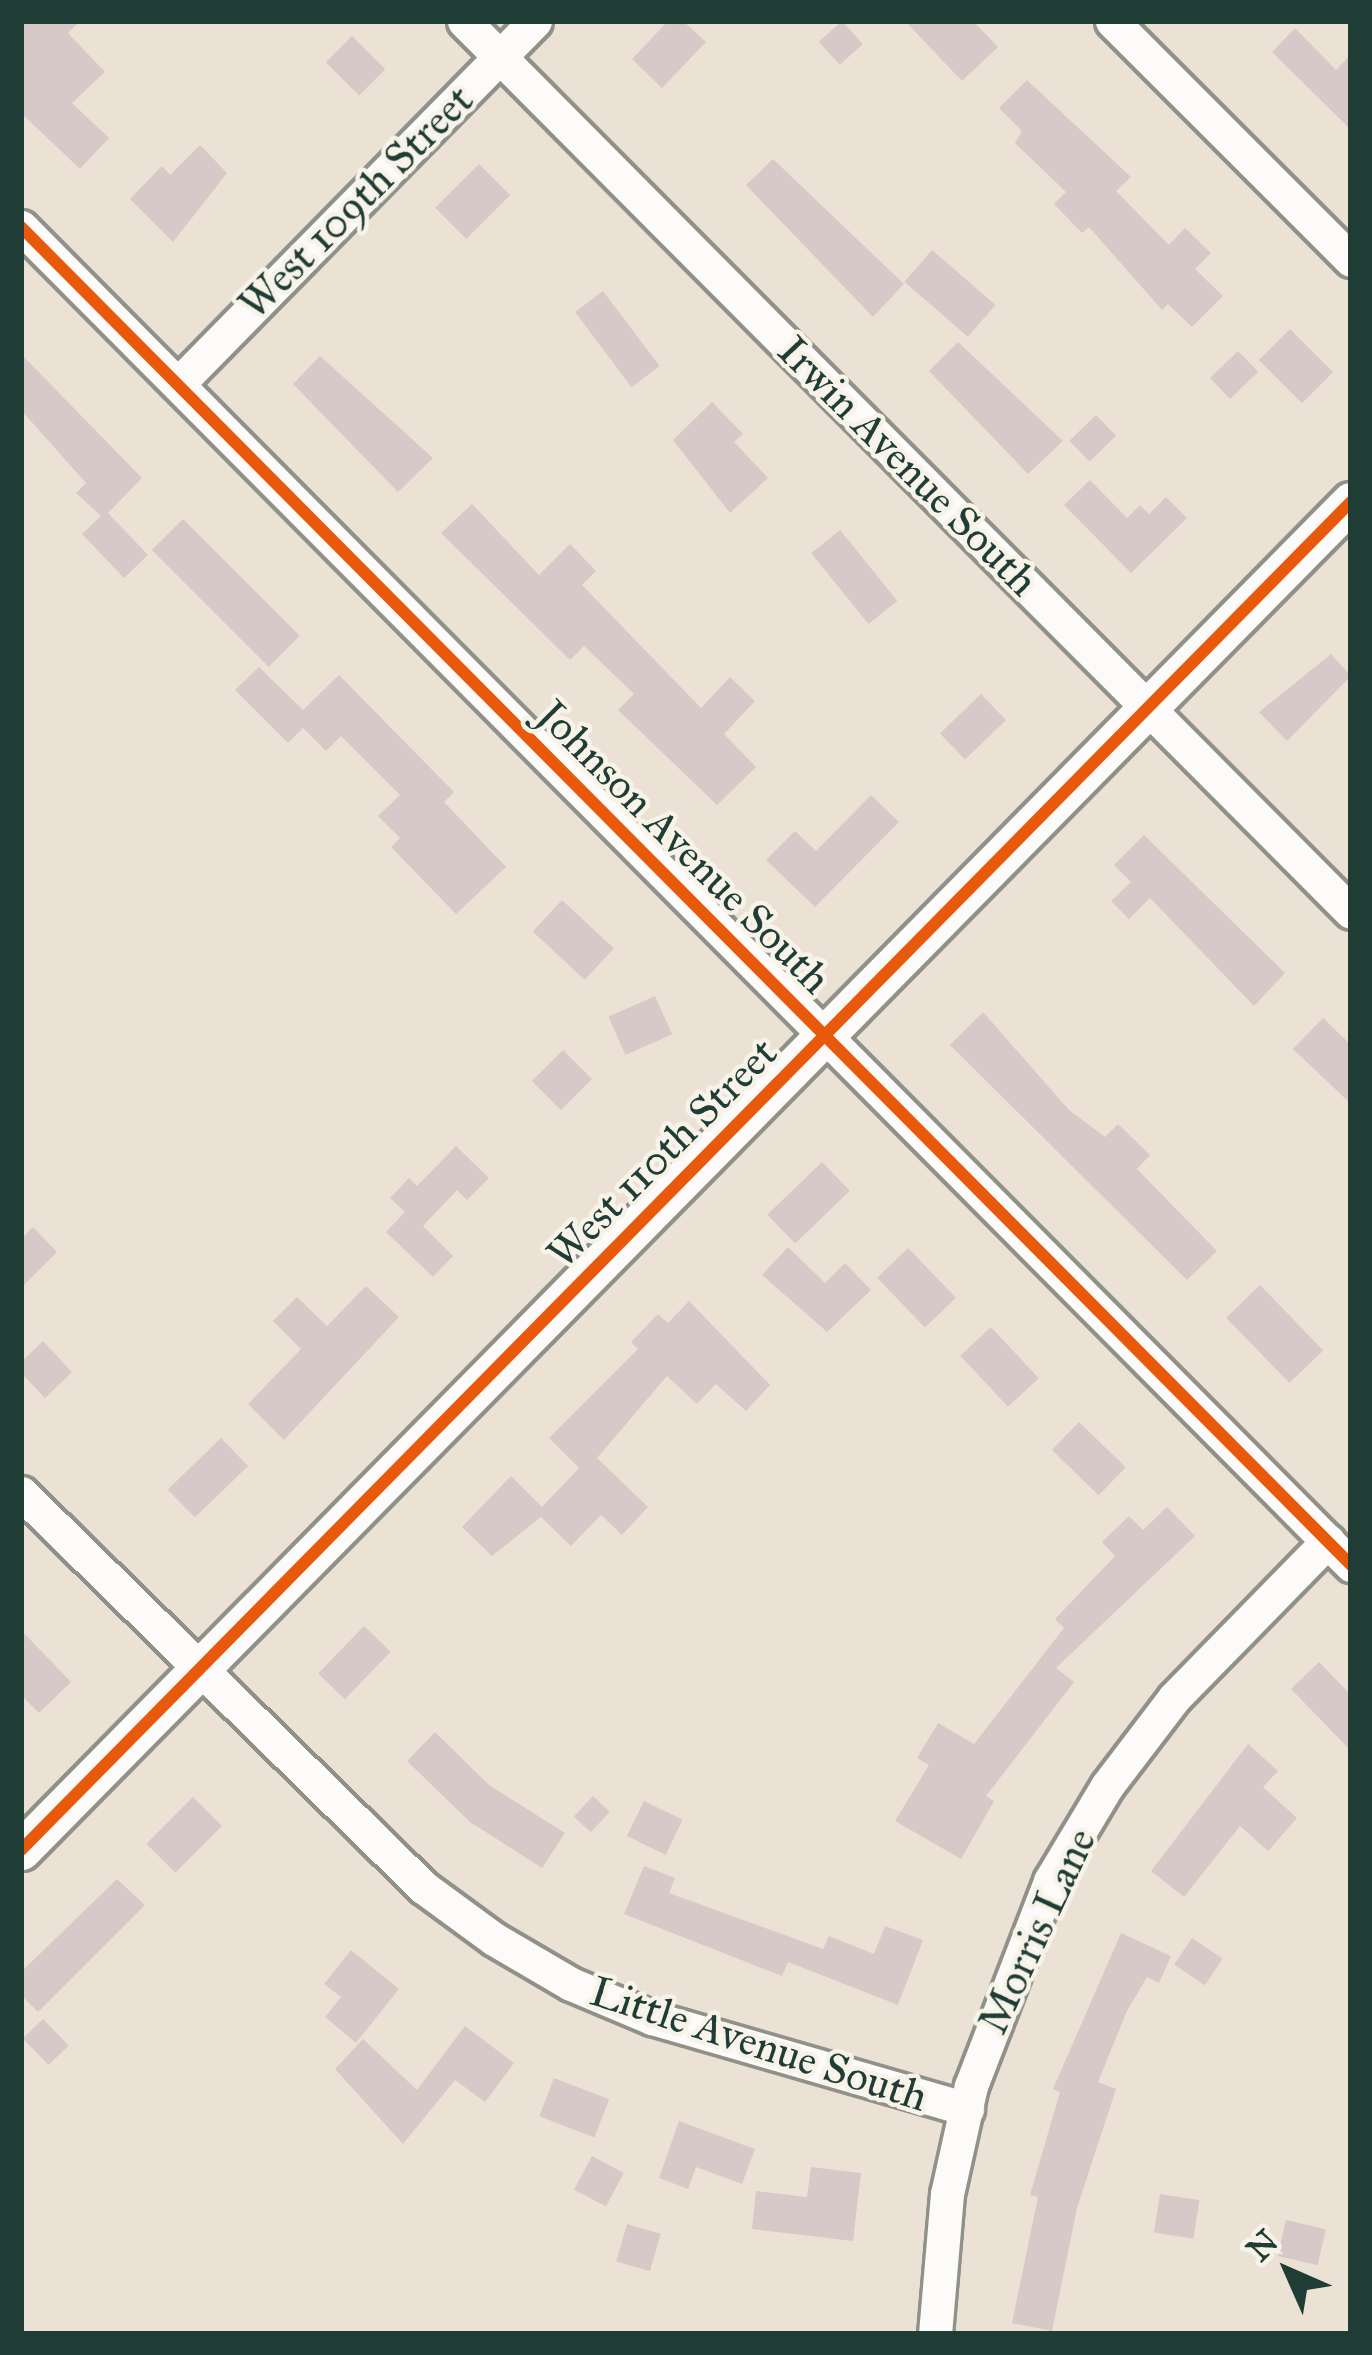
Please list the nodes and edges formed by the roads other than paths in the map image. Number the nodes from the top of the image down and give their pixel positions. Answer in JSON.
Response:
{"nodes":[{"id":1,"x":464,"y":21,"type":"edge"},
{"id":2,"x":535,"y":21,"type":"edge"},
{"id":3,"x":1112,"y":21,"type":"edge"},
{"id":4,"x":500,"y":57,"type":"junction"},
{"id":5,"x":26,"y":242,"type":"edge"},
{"id":6,"x":1351,"y":260,"type":"edge"},
{"id":7,"x":178,"y":384,"type":"junction"},
{"id":8,"x":1351,"y":502,"type":"edge"},
{"id":9,"x":1150,"y":707,"type":"junction"},
{"id":10,"x":1351,"y":912,"type":"edge"},
{"id":11,"x":825,"y":1035,"type":"junction"},
{"id":12,"x":21,"y":1493,"type":"edge"},
{"id":13,"x":1339,"y":1553,"type":"edge"},
{"id":14,"x":198,"y":1670,"type":"junction"},
{"id":15,"x":21,"y":1850,"type":"edge"},
{"id":16,"x":967,"y":2109,"type":"junction"},
{"id":17,"x":935,"y":2334,"type":"edge"}],
"edges":[{"from":1,"to":4,"type":"street","name":"Irwin Avenue South"},
{"from":2,"to":4,"type":"street","name":"West 109th Street"},
{"from":3,"to":6,"type":"street"},
{"from":4,"to":7,"type":"street","name":"West 109th Street"},
{"from":4,"to":9,"type":"street","name":"Irwin Avenue South"},
{"from":5,"to":7,"type":"street","name":"Johnson Avenue South"},
{"from":7,"to":11,"type":"street","name":"Johnson Avenue South"},
{"from":8,"to":9,"type":"street","name":"West 110th Street"},
{"from":9,"to":10,"type":"street","name":"Irwin Avenue South"},
{"from":9,"to":11,"type":"street","name":"West 110th Street"},
{"from":11,"to":13,"type":"street","name":"Johnson Avenue South"},
{"from":11,"to":14,"type":"street","name":"West 110th Street"},
{"from":12,"to":14,"type":"street","name":"Little Avenue South"},
{"from":13,"to":16,"type":"street","name":"Morris Lane"},
{"from":14,"to":15,"type":"street","name":"West 110th Street"},
{"from":14,"to":16,"type":"street","name":"Little Avenue South"},
{"from":16,"to":17,"type":"street","name":"Morris Lane"}]}
